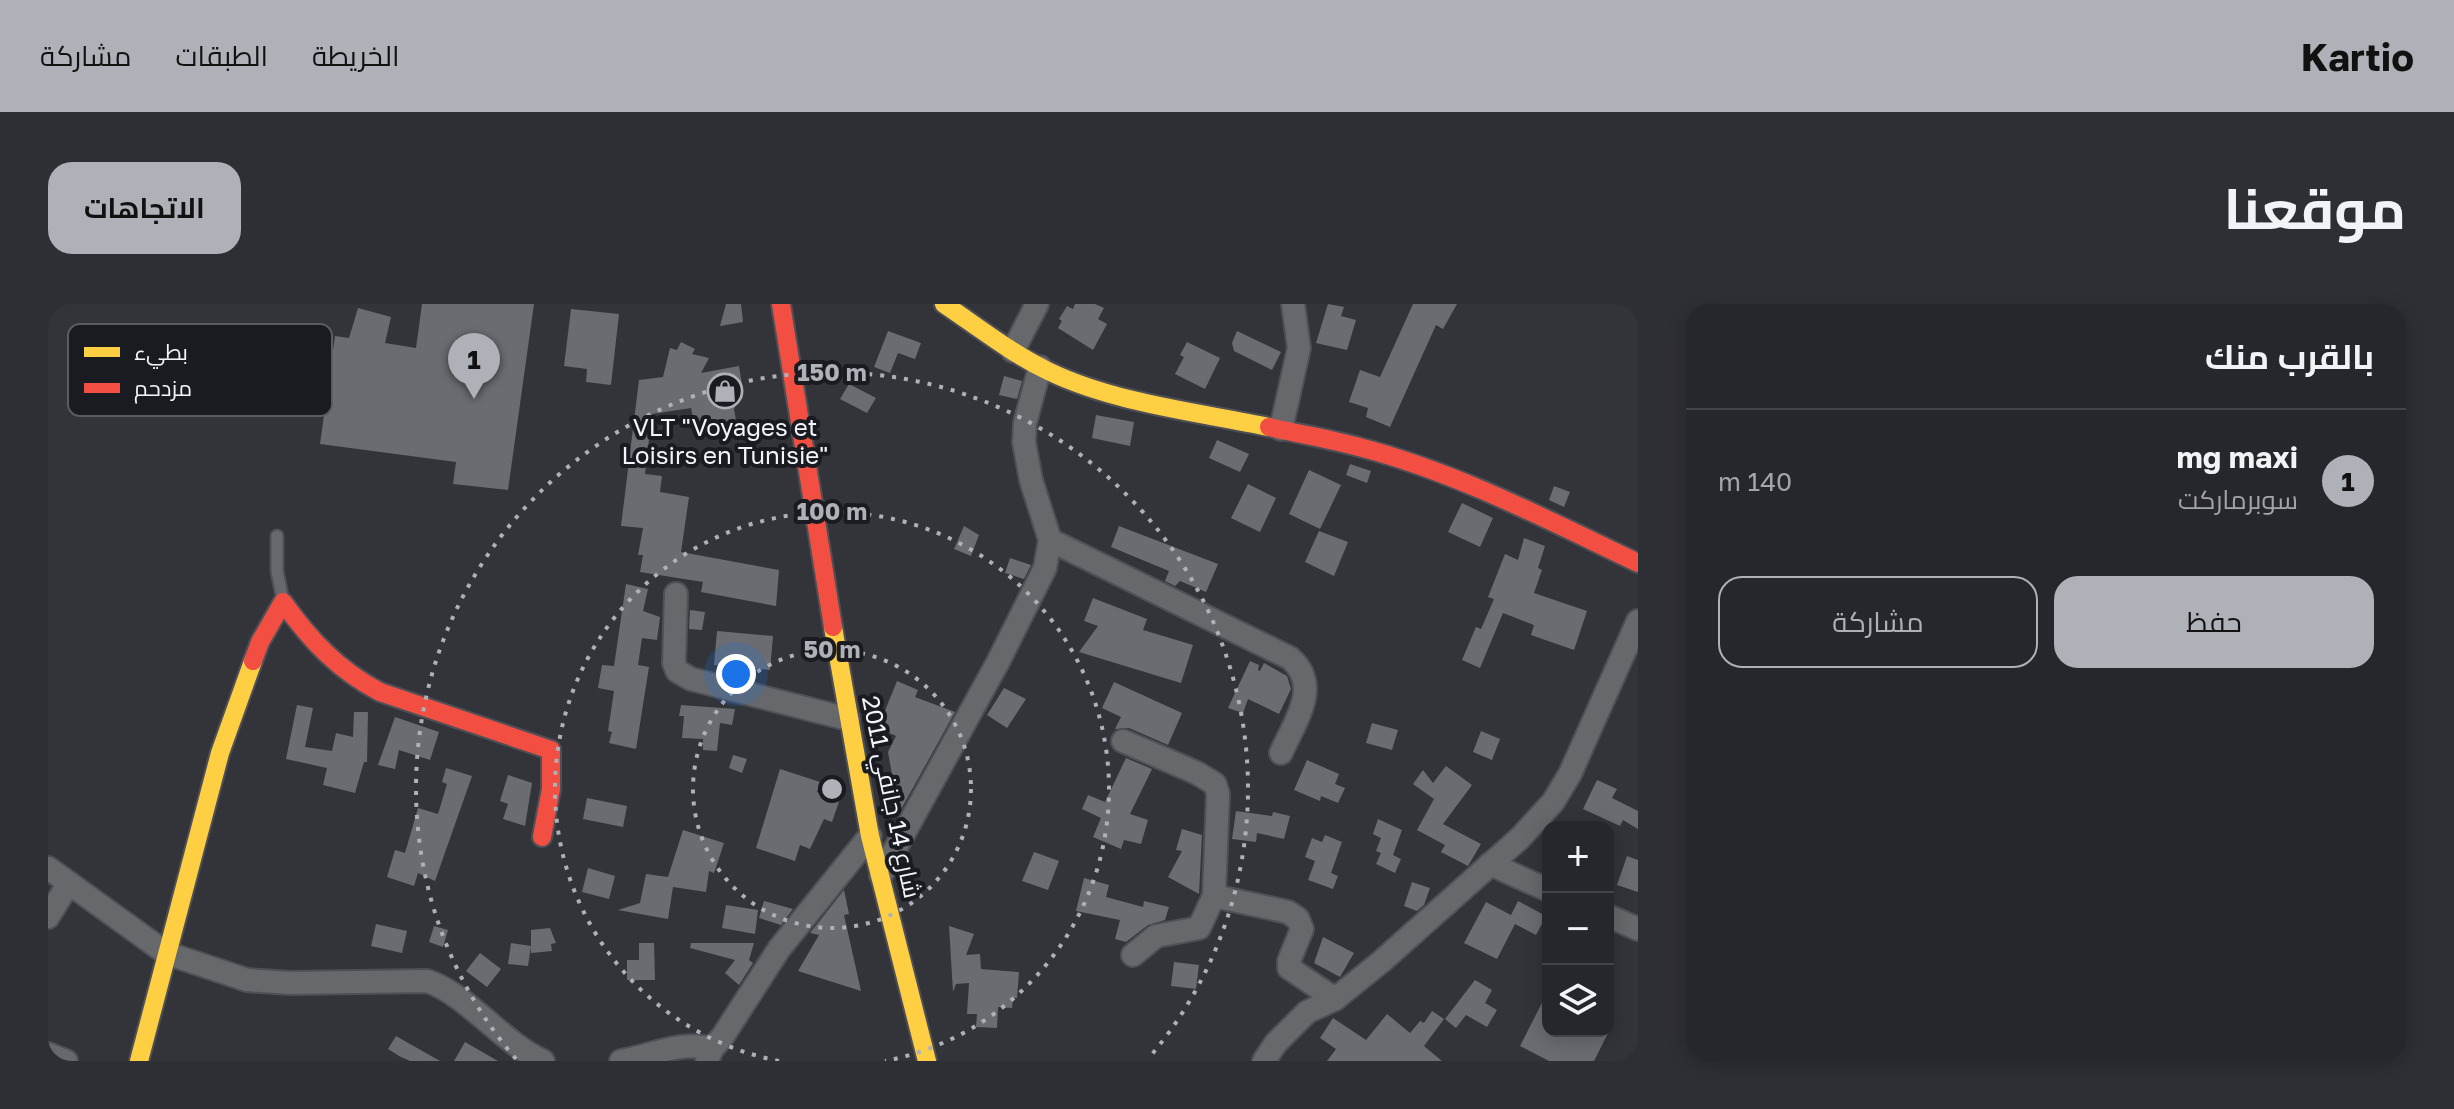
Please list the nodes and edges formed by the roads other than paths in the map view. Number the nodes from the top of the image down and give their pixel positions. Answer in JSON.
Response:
{"nodes":[{"id":1,"x":781,"y":304,"type":"edge"},
{"id":2,"x":944,"y":304,"type":"edge"},
{"id":3,"x":1037,"y":304,"type":"edge"},
{"id":4,"x":1293,"y":304,"type":"edge"},
{"id":5,"x":1013,"y":351,"type":"junction"},
{"id":6,"x":1040,"y":367,"type":"junction"},
{"id":7,"x":1281,"y":429,"type":"junction"},
{"id":8,"x":277,"y":536,"type":"dead end"},
{"id":9,"x":1050,"y":540,"type":"junction"},
{"id":10,"x":1638,"y":563,"type":"edge"},
{"id":11,"x":676,"y":594,"type":"dead end"},
{"id":12,"x":283,"y":602,"type":"junction"},
{"id":13,"x":1638,"y":621,"type":"edge"},
{"id":14,"x":848,"y":719,"type":"junction"},
{"id":15,"x":1123,"y":741,"type":"dead end"},
{"id":16,"x":1281,"y":753,"type":"dead end"},
{"id":17,"x":870,"y":836,"type":"junction"},
{"id":18,"x":542,"y":837,"type":"dead end"},
{"id":19,"x":1490,"y":864,"type":"junction"},
{"id":20,"x":48,"y":868,"type":"edge"},
{"id":21,"x":881,"y":875,"type":"junction"},
{"id":22,"x":69,"y":883,"type":"junction"},
{"id":23,"x":1542,"y":887,"type":"edge"},
{"id":24,"x":1214,"y":896,"type":"junction"},
{"id":25,"x":48,"y":917,"type":"edge"},
{"id":26,"x":1614,"y":919,"type":"edge"},
{"id":27,"x":1638,"y":929,"type":"edge"},
{"id":28,"x":166,"y":953,"type":"junction"},
{"id":29,"x":1133,"y":955,"type":"dead end"},
{"id":30,"x":1335,"y":999,"type":"junction"},
{"id":31,"x":48,"y":1054,"type":"edge"},
{"id":32,"x":710,"y":1055,"type":"edge"},
{"id":33,"x":925,"y":1060,"type":"edge"},
{"id":34,"x":66,"y":1061,"type":"edge"},
{"id":35,"x":139,"y":1061,"type":"edge"},
{"id":36,"x":543,"y":1061,"type":"edge"},
{"id":37,"x":621,"y":1061,"type":"edge"},
{"id":38,"x":1264,"y":1061,"type":"edge"}],
"edges":[{"from":1,"to":14,"type":"street","name":"شارع 14 جانفي 2011"},
{"from":2,"to":5,"type":"street"},
{"from":3,"to":5,"type":"street"},
{"from":4,"to":7,"type":"street"},
{"from":5,"to":6,"type":"street"},
{"from":6,"to":7,"type":"street"},
{"from":6,"to":9,"type":"street"},
{"from":7,"to":10,"type":"street"},
{"from":8,"to":12,"type":"lane"},
{"from":9,"to":16,"type":"street"},
{"from":9,"to":21,"type":"street"},
{"from":11,"to":14,"type":"street"},
{"from":12,"to":18,"type":"street"},
{"from":12,"to":28,"type":"street"},
{"from":13,"to":19,"type":"street"},
{"from":14,"to":17,"type":"street","name":"شارع 14 جانفي 2011"},
{"from":15,"to":24,"type":"street"},
{"from":17,"to":21,"type":"street","name":"شارع 14 جانفي 2011"},
{"from":17,"to":32,"type":"street"},
{"from":19,"to":23,"type":"street"},
{"from":19,"to":30,"type":"street"},
{"from":20,"to":22,"type":"street"},
{"from":21,"to":33,"type":"street","name":"شارع 14 جانفي 2011"},
{"from":22,"to":25,"type":"street"},
{"from":22,"to":28,"type":"street"},
{"from":24,"to":29,"type":"street"},
{"from":24,"to":30,"type":"street"},
{"from":26,"to":27,"type":"street"},
{"from":28,"to":35,"type":"street"},
{"from":28,"to":36,"type":"street"},
{"from":30,"to":38,"type":"street"},
{"from":31,"to":34,"type":"street"},
{"from":32,"to":37,"type":"street"}]}
